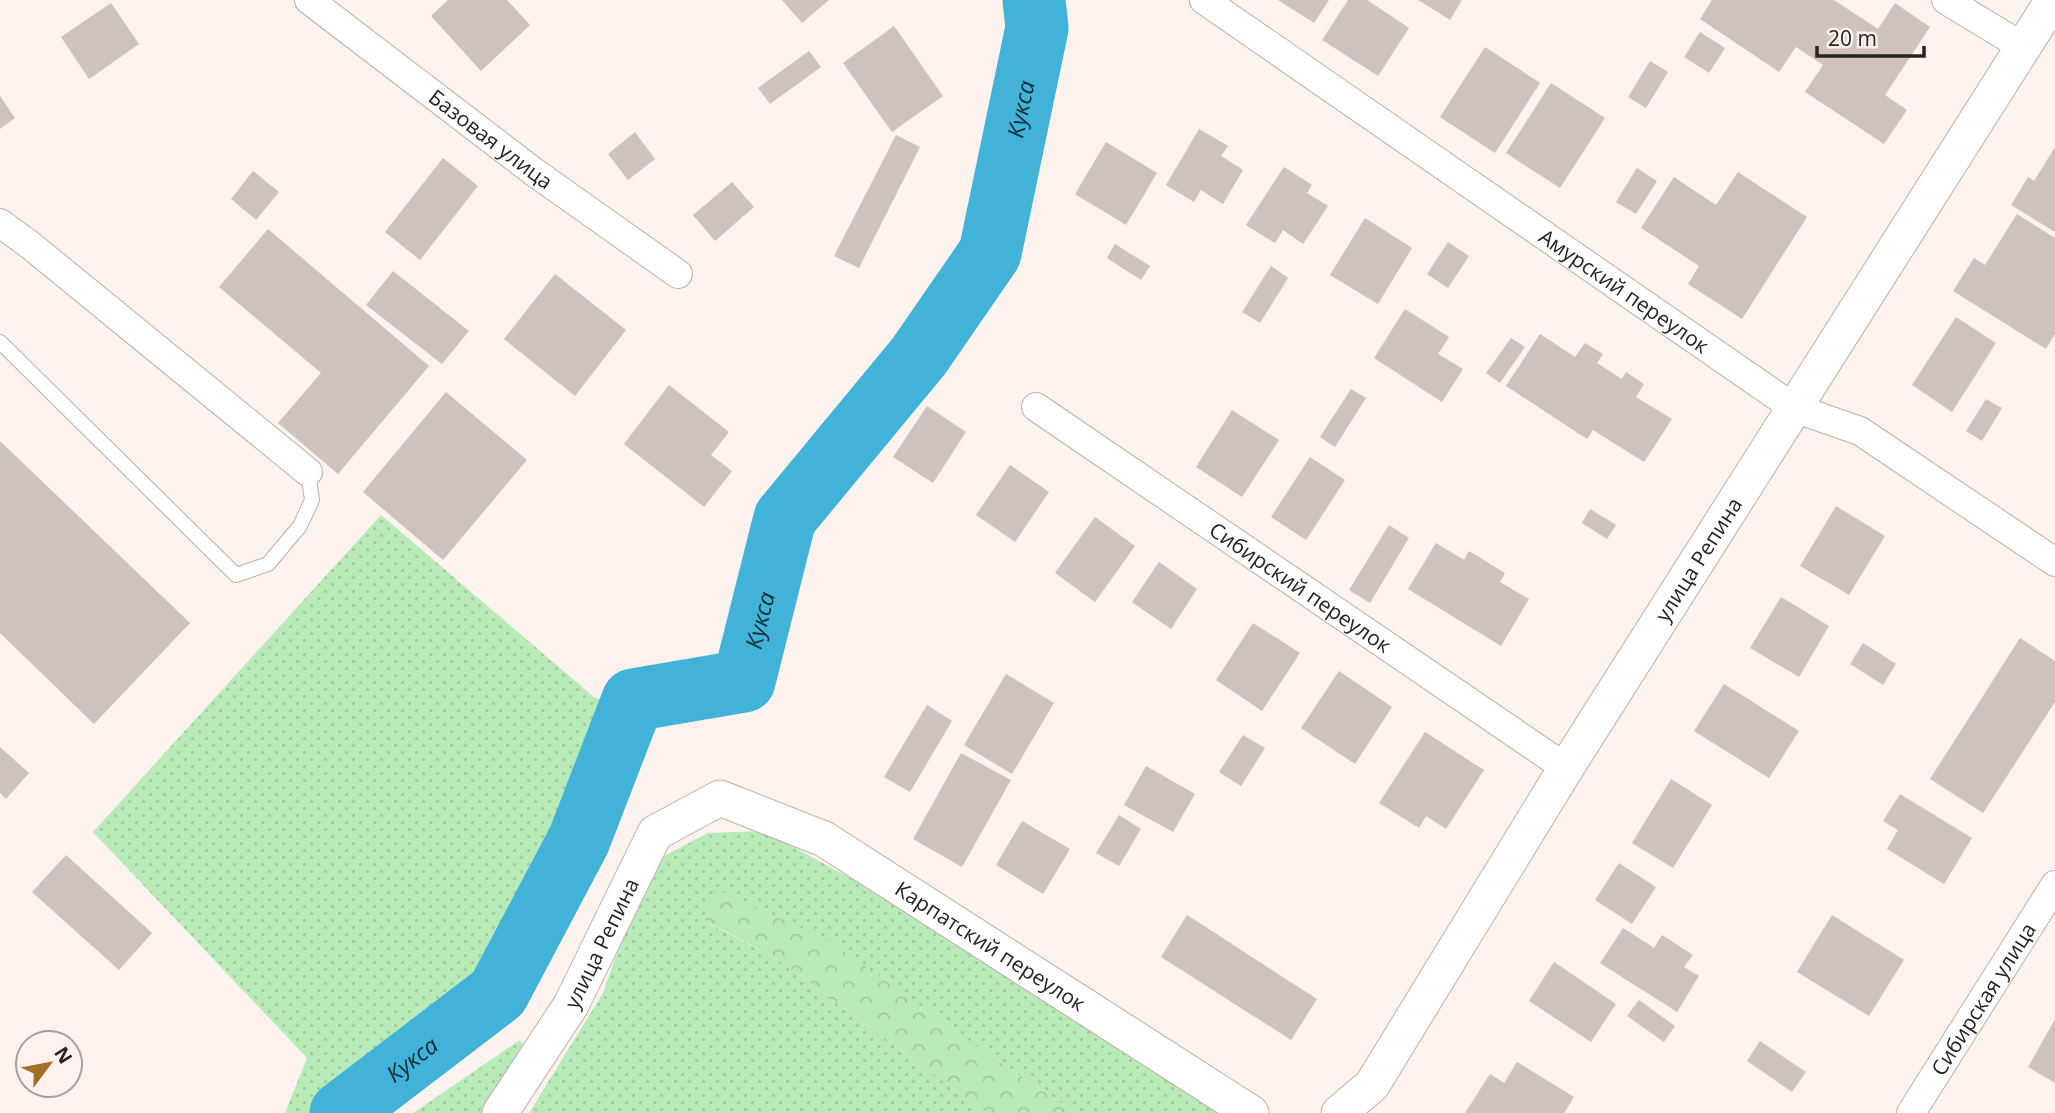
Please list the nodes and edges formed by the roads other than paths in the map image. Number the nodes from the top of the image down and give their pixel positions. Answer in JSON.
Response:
{"nodes":[{"id":1,"x":309,"y":0,"type":"edge"},
{"id":2,"x":1204,"y":0,"type":"edge"},
{"id":3,"x":1946,"y":0,"type":"edge"},
{"id":4,"x":2053,"y":0,"type":"edge"},
{"id":5,"x":2023,"y":47,"type":"junction"},
{"id":6,"x":0,"y":223,"type":"edge"},
{"id":7,"x":678,"y":274,"type":"dead end"},
{"id":8,"x":0,"y":342,"type":"edge"},
{"id":9,"x":1036,"y":407,"type":"dead end"},
{"id":10,"x":1794,"y":408,"type":"junction"},
{"id":11,"x":308,"y":472,"type":"joint"},
{"id":12,"x":2055,"y":562,"type":"edge"},
{"id":13,"x":1566,"y":768,"type":"junction"},
{"id":14,"x":720,"y":798,"type":"joint"},
{"id":15,"x":2055,"y":885,"type":"edge"},
{"id":16,"x":500,"y":1113,"type":"edge"},
{"id":17,"x":1251,"y":1113,"type":"edge"},
{"id":18,"x":1339,"y":1113,"type":"edge"},
{"id":19,"x":1911,"y":1113,"type":"edge"}],
"edges":[{"from":1,"to":7,"type":"street","name":"Базовая улица"},
{"from":2,"to":10,"type":"street","name":"Амурский переулок"},
{"from":3,"to":5,"type":"street"},
{"from":4,"to":5,"type":"street","name":"улица Репина"},
{"from":5,"to":10,"type":"street","name":"улица Репина"},
{"from":6,"to":11,"type":"street"},
{"from":8,"to":11,"type":"lane"},
{"from":9,"to":13,"type":"street","name":"Сибирский переулок"},
{"from":10,"to":12,"type":"street","name":"Амурский переулок"},
{"from":10,"to":13,"type":"street","name":"улица Репина"},
{"from":13,"to":18,"type":"street","name":"улица Репина"},
{"from":14,"to":16,"type":"street","name":"улица Репина"},
{"from":14,"to":17,"type":"street","name":"Карпатский переулок"},
{"from":15,"to":19,"type":"street","name":"Сибирская улица"}]}
